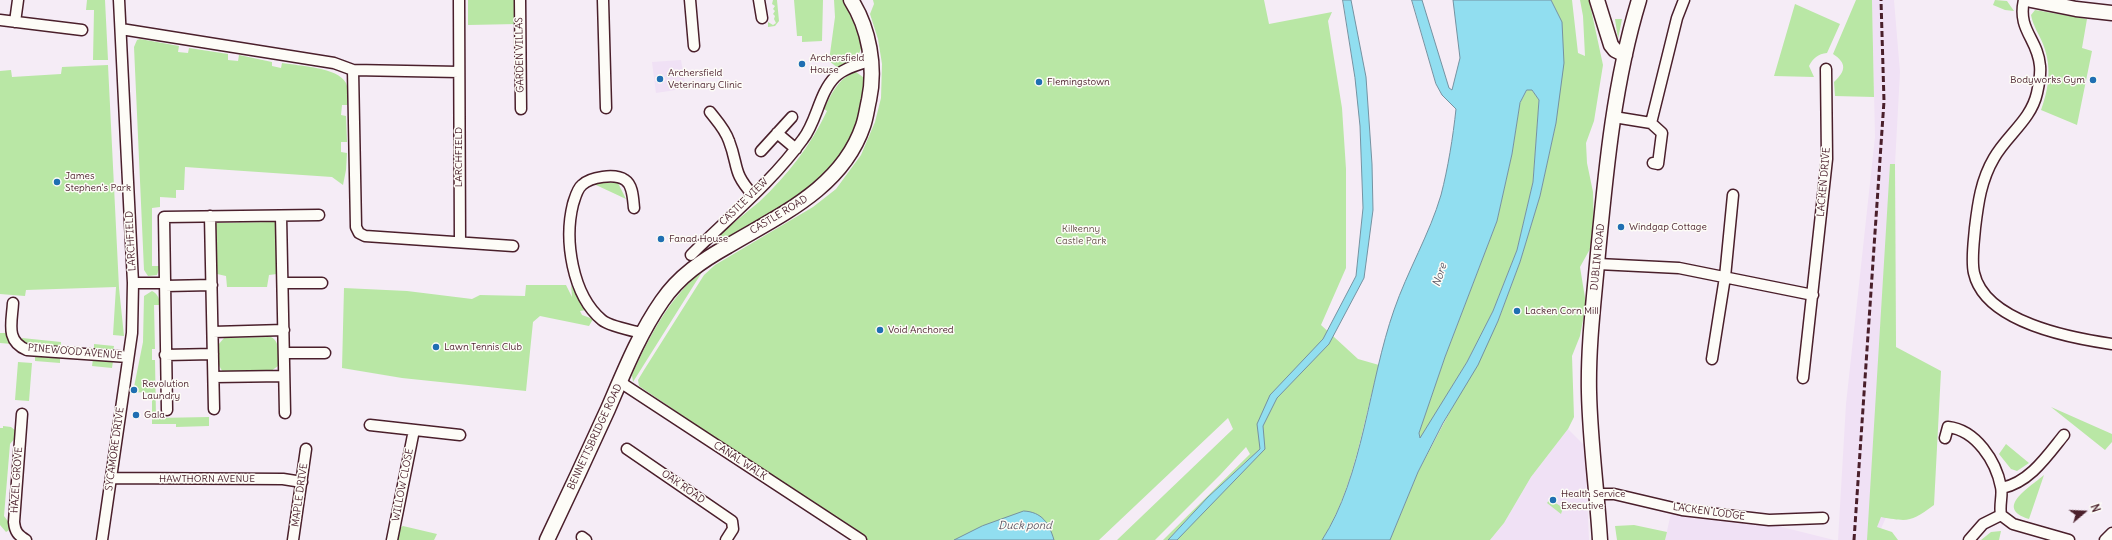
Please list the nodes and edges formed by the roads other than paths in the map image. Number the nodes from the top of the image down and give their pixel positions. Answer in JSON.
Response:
{"nodes":[{"id":1,"x":18,"y":0,"type":"edge"},
{"id":2,"x":119,"y":0,"type":"edge"},
{"id":3,"x":459,"y":0,"type":"edge"},
{"id":4,"x":520,"y":0,"type":"edge"},
{"id":5,"x":603,"y":0,"type":"edge"},
{"id":6,"x":690,"y":0,"type":"edge"},
{"id":7,"x":759,"y":0,"type":"edge"},
{"id":8,"x":851,"y":0,"type":"edge"},
{"id":9,"x":1597,"y":0,"type":"edge"},
{"id":10,"x":1639,"y":0,"type":"edge"},
{"id":11,"x":1684,"y":0,"type":"edge"},
{"id":12,"x":2024,"y":0,"type":"edge"},
{"id":13,"x":2030,"y":0,"type":"edge"},
{"id":14,"x":2112,"y":13,"type":"edge"},
{"id":15,"x":762,"y":18,"type":"dead end"},
{"id":16,"x":0,"y":20,"type":"edge"},
{"id":17,"x":15,"y":22,"type":"junction"},
{"id":18,"x":121,"y":29,"type":"junction"},
{"id":19,"x":82,"y":30,"type":"dead end"},
{"id":20,"x":694,"y":46,"type":"dead end"},
{"id":21,"x":1625,"y":55,"type":"junction"},
{"id":22,"x":871,"y":61,"type":"junction"},
{"id":23,"x":1826,"y":69,"type":"dead end"},
{"id":24,"x":354,"y":70,"type":"junction"},
{"id":25,"x":459,"y":72,"type":"junction"},
{"id":26,"x":606,"y":108,"type":"dead end"},
{"id":27,"x":521,"y":109,"type":"dead end"},
{"id":28,"x":710,"y":112,"type":"dead end"},
{"id":29,"x":792,"y":117,"type":"dead end"},
{"id":30,"x":1614,"y":117,"type":"junction"},
{"id":31,"x":1652,"y":123,"type":"junction"},
{"id":32,"x":777,"y":133,"type":"junction"},
{"id":33,"x":796,"y":149,"type":"junction"},
{"id":34,"x":761,"y":151,"type":"dead end"},
{"id":35,"x":1653,"y":163,"type":"dead end"},
{"id":36,"x":753,"y":195,"type":"junction"},
{"id":37,"x":1733,"y":195,"type":"dead end"},
{"id":38,"x":634,"y":208,"type":"dead end"},
{"id":39,"x":319,"y":215,"type":"dead end"},
{"id":40,"x":210,"y":216,"type":"junction"},
{"id":41,"x":281,"y":216,"type":"junction"},
{"id":42,"x":460,"y":242,"type":"junction"},
{"id":43,"x":513,"y":246,"type":"dead end"},
{"id":44,"x":691,"y":255,"type":"dead end"},
{"id":45,"x":1598,"y":264,"type":"junction"},
{"id":46,"x":1725,"y":277,"type":"junction"},
{"id":47,"x":133,"y":283,"type":"junction"},
{"id":48,"x":283,"y":283,"type":"junction"},
{"id":49,"x":322,"y":283,"type":"dead end"},
{"id":50,"x":164,"y":284,"type":"junction"},
{"id":51,"x":212,"y":285,"type":"junction"},
{"id":52,"x":1813,"y":296,"type":"junction"},
{"id":53,"x":13,"y":303,"type":"dead end"},
{"id":54,"x":284,"y":330,"type":"junction"},
{"id":55,"x":213,"y":332,"type":"junction"},
{"id":56,"x":642,"y":333,"type":"junction"},
{"id":57,"x":2112,"y":344,"type":"edge"},
{"id":58,"x":284,"y":353,"type":"junction"},
{"id":59,"x":325,"y":353,"type":"dead end"},
{"id":60,"x":213,"y":354,"type":"junction"},
{"id":61,"x":166,"y":355,"type":"junction"},
{"id":62,"x":128,"y":357,"type":"junction"},
{"id":63,"x":1712,"y":359,"type":"dead end"},
{"id":64,"x":284,"y":376,"type":"junction"},
{"id":65,"x":214,"y":377,"type":"junction"},
{"id":66,"x":1803,"y":378,"type":"dead end"},
{"id":67,"x":620,"y":382,"type":"junction"},
{"id":68,"x":214,"y":409,"type":"dead end"},
{"id":69,"x":167,"y":410,"type":"dead end"},
{"id":70,"x":285,"y":413,"type":"dead end"},
{"id":71,"x":22,"y":414,"type":"dead end"},
{"id":72,"x":370,"y":425,"type":"dead end"},
{"id":73,"x":414,"y":430,"type":"junction"},
{"id":74,"x":460,"y":435,"type":"dead end"},
{"id":75,"x":2064,"y":435,"type":"dead end"},
{"id":76,"x":1945,"y":438,"type":"dead end"},
{"id":77,"x":306,"y":449,"type":"dead end"},
{"id":78,"x":627,"y":449,"type":"dead end"},
{"id":79,"x":111,"y":478,"type":"junction"},
{"id":80,"x":302,"y":482,"type":"junction"},
{"id":81,"x":2002,"y":488,"type":"junction"},
{"id":82,"x":1597,"y":494,"type":"junction"},
{"id":83,"x":2001,"y":515,"type":"junction"},
{"id":84,"x":1823,"y":518,"type":"dead end"},
{"id":85,"x":2112,"y":532,"type":"edge"},
{"id":86,"x":26,"y":540,"type":"edge"},
{"id":87,"x":102,"y":540,"type":"edge"},
{"id":88,"x":293,"y":540,"type":"edge"},
{"id":89,"x":392,"y":540,"type":"edge"},
{"id":90,"x":547,"y":540,"type":"edge"},
{"id":91,"x":726,"y":540,"type":"edge"},
{"id":92,"x":861,"y":540,"type":"edge"},
{"id":93,"x":1600,"y":540,"type":"edge"},
{"id":94,"x":1969,"y":540,"type":"edge"},
{"id":95,"x":2069,"y":540,"type":"edge"},
{"id":96,"x":2105,"y":540,"type":"edge"}],
"edges":[{"from":1,"to":17,"type":"street"},
{"from":2,"to":18,"type":"street","name":"LARCHFIELD"},
{"from":3,"to":25,"type":"street","name":"LARCHFIELD"},
{"from":4,"to":27,"type":"street","name":"GARDEN VILLAS"},
{"from":5,"to":26,"type":"street"},
{"from":6,"to":20,"type":"street"},
{"from":7,"to":15,"type":"street"},
{"from":8,"to":22,"type":"main road","name":"CASTLE ROAD"},
{"from":9,"to":21,"type":"main road"},
{"from":10,"to":21,"type":"main road","name":"DUBLIN ROAD"},
{"from":11,"to":31,"type":"street"},
{"from":12,"to":57,"type":"street"},
{"from":13,"to":14,"type":"main road"},
{"from":16,"to":17,"type":"street"},
{"from":17,"to":19,"type":"street"},
{"from":18,"to":24,"type":"street"},
{"from":18,"to":47,"type":"street","name":"LARCHFIELD"},
{"from":21,"to":30,"type":"main road","name":"DUBLIN ROAD"},
{"from":22,"to":33,"type":"street","name":"CASTLE VIEW"},
{"from":22,"to":56,"type":"main road","name":"CASTLE ROAD"},
{"from":23,"to":52,"type":"street","name":"LACKEN DRIVE"},
{"from":24,"to":25,"type":"street"},
{"from":24,"to":42,"type":"street"},
{"from":25,"to":42,"type":"street","name":"LARCHFIELD"},
{"from":28,"to":36,"type":"street"},
{"from":29,"to":32,"type":"street"},
{"from":30,"to":31,"type":"street"},
{"from":30,"to":45,"type":"main road","name":"DUBLIN ROAD"},
{"from":31,"to":35,"type":"street"},
{"from":32,"to":33,"type":"street"},
{"from":32,"to":34,"type":"street"},
{"from":33,"to":36,"type":"street","name":"CASTLE VIEW"},
{"from":36,"to":44,"type":"street","name":"CASTLE VIEW"},
{"from":37,"to":46,"type":"street"},
{"from":38,"to":56,"type":"street"},
{"from":39,"to":41,"type":"street"},
{"from":40,"to":41,"type":"street"},
{"from":40,"to":50,"type":"street"},
{"from":40,"to":51,"type":"street"},
{"from":41,"to":48,"type":"street"},
{"from":42,"to":43,"type":"street"},
{"from":45,"to":46,"type":"street"},
{"from":45,"to":82,"type":"main road","name":"DUBLIN ROAD"},
{"from":46,"to":52,"type":"street"},
{"from":46,"to":63,"type":"street"},
{"from":47,"to":50,"type":"street"},
{"from":47,"to":62,"type":"street","name":"LARCHFIELD"},
{"from":48,"to":49,"type":"street"},
{"from":48,"to":54,"type":"street"},
{"from":50,"to":51,"type":"street"},
{"from":50,"to":61,"type":"street"},
{"from":51,"to":55,"type":"street"},
{"from":52,"to":66,"type":"street","name":"LACKEN DRIVE"},
{"from":53,"to":62,"type":"street","name":"PINEWOOD AVENUE"},
{"from":54,"to":55,"type":"street"},
{"from":54,"to":58,"type":"street"},
{"from":55,"to":60,"type":"street"},
{"from":56,"to":67,"type":"main road","name":"BENNETTSBRIDGE ROAD"},
{"from":58,"to":59,"type":"street"},
{"from":58,"to":64,"type":"street"},
{"from":60,"to":61,"type":"street"},
{"from":60,"to":65,"type":"street"},
{"from":61,"to":69,"type":"street"},
{"from":62,"to":79,"type":"street","name":"SYCAMORE DRIVE"},
{"from":64,"to":65,"type":"street"},
{"from":64,"to":70,"type":"street"},
{"from":65,"to":68,"type":"street"},
{"from":67,"to":90,"type":"main road","name":"BENNETTSBRIDGE ROAD"},
{"from":67,"to":92,"type":"street","name":"CANAL WALK"},
{"from":71,"to":86,"type":"street","name":"HAZEL GROVE"},
{"from":72,"to":73,"type":"street"},
{"from":73,"to":74,"type":"street"},
{"from":73,"to":89,"type":"street","name":"WILLOW CLOSE"},
{"from":75,"to":81,"type":"street"},
{"from":76,"to":81,"type":"street"},
{"from":77,"to":80,"type":"street","name":"MAPLE DRIVE"},
{"from":78,"to":91,"type":"street","name":"OAK ROAD"},
{"from":79,"to":80,"type":"street","name":"HAWTHORN AVENUE"},
{"from":79,"to":87,"type":"street","name":"SYCAMORE DRIVE"},
{"from":80,"to":88,"type":"street","name":"MAPLE DRIVE"},
{"from":81,"to":83,"type":"street"},
{"from":82,"to":84,"type":"street","name":"LACKEN LODGE"},
{"from":82,"to":93,"type":"main road","name":"DUBLIN ROAD"},
{"from":83,"to":94,"type":"street"},
{"from":83,"to":95,"type":"street"},
{"from":85,"to":96,"type":"street"}]}
